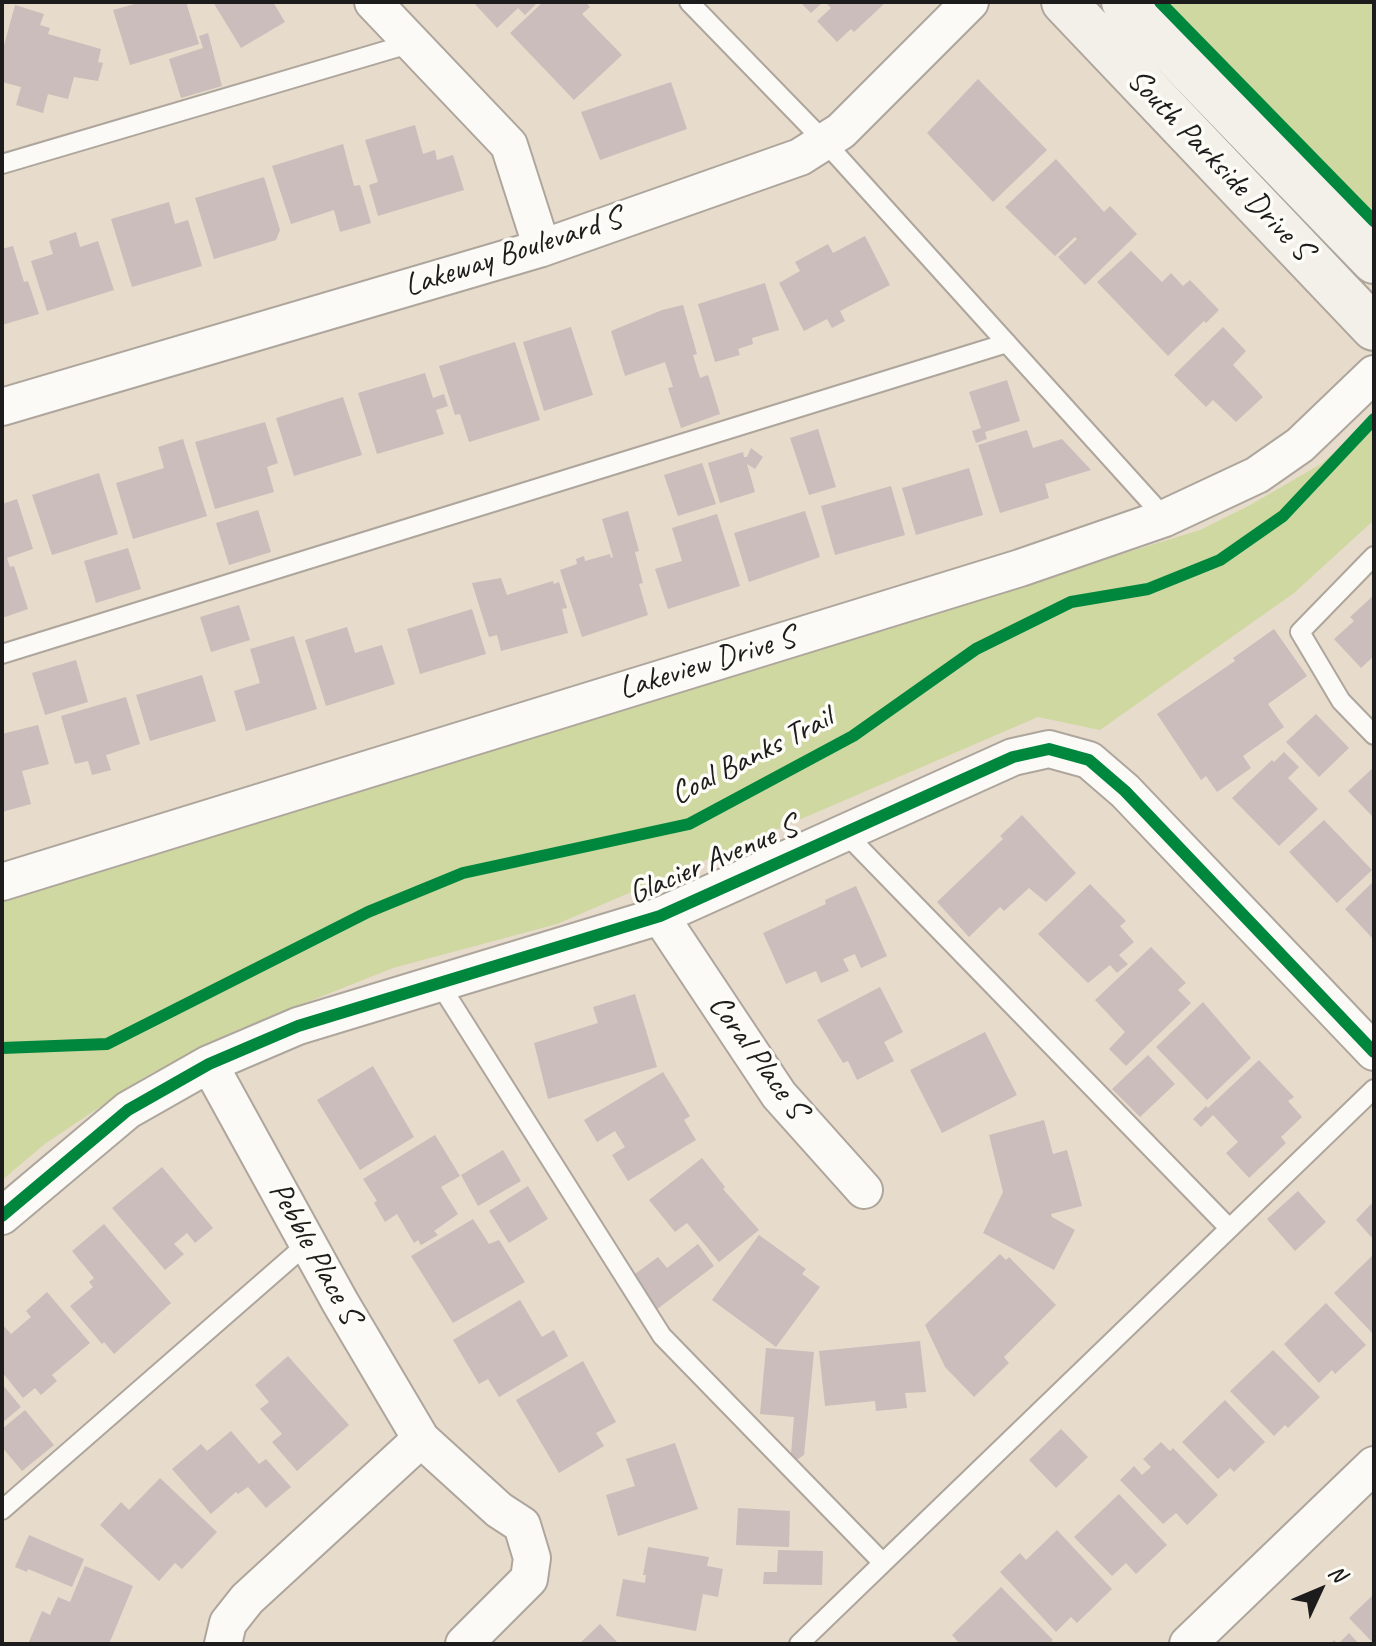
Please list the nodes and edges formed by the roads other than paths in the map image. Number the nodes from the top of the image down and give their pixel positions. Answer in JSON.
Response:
{"nodes":[{"id":1,"x":373,"y":2,"type":"edge"},
{"id":2,"x":689,"y":2,"type":"edge"},
{"id":3,"x":970,"y":2,"type":"edge"},
{"id":4,"x":1064,"y":2,"type":"edge"},
{"id":5,"x":1124,"y":2,"type":"edge"},
{"id":6,"x":412,"y":43,"type":"junction"},
{"id":7,"x":824,"y":141,"type":"junction"},
{"id":8,"x":2,"y":164,"type":"edge"},
{"id":9,"x":542,"y":248,"type":"junction"},
{"id":10,"x":1374,"y":261,"type":"edge"},
{"id":11,"x":1374,"y":328,"type":"edge"},
{"id":12,"x":1007,"y":343,"type":"junction"},
{"id":13,"x":1374,"y":374,"type":"edge"},
{"id":14,"x":2,"y":407,"type":"edge"},
{"id":15,"x":1165,"y":518,"type":"junction"},
{"id":16,"x":1374,"y":556,"type":"edge"},
{"id":17,"x":2,"y":654,"type":"edge"},
{"id":18,"x":1374,"y":735,"type":"edge"},
{"id":19,"x":845,"y":833,"type":"junction"},
{"id":20,"x":2,"y":882,"type":"edge"},
{"id":21,"x":660,"y":916,"type":"junction"},
{"id":22,"x":439,"y":983,"type":"junction"},
{"id":23,"x":1374,"y":1052,"type":"edge"},
{"id":24,"x":209,"y":1064,"type":"junction"},
{"id":25,"x":1374,"y":1089,"type":"edge"},
{"id":26,"x":864,"y":1190,"type":"dead end"},
{"id":27,"x":2,"y":1216,"type":"edge"},
{"id":28,"x":1229,"y":1228,"type":"junction"},
{"id":29,"x":308,"y":1243,"type":"junction"},
{"id":30,"x":421,"y":1439,"type":"junction"},
{"id":31,"x":1374,"y":1465,"type":"edge"},
{"id":32,"x":2,"y":1510,"type":"edge"},
{"id":33,"x":883,"y":1563,"type":"junction"},
{"id":34,"x":223,"y":1644,"type":"edge"},
{"id":35,"x":464,"y":1644,"type":"edge"},
{"id":36,"x":799,"y":1644,"type":"edge"},
{"id":37,"x":1188,"y":1644,"type":"edge"}],
"edges":[{"from":1,"to":6,"type":"street"},
{"from":2,"to":7,"type":"lane"},
{"from":3,"to":7,"type":"street","name":"Lakeway Boulevard S"},
{"from":4,"to":11,"type":"main road","name":"South Parkside Drive S"},
{"from":5,"to":10,"type":"main road","name":"South Parkside Drive S"},
{"from":6,"to":8,"type":"lane"},
{"from":6,"to":9,"type":"street"},
{"from":7,"to":9,"type":"street","name":"Lakeway Boulevard S"},
{"from":7,"to":12,"type":"lane"},
{"from":9,"to":14,"type":"street","name":"Lakeway Boulevard S"},
{"from":12,"to":15,"type":"lane"},
{"from":12,"to":17,"type":"lane"},
{"from":13,"to":15,"type":"street","name":"Lakeview Drive S"},
{"from":15,"to":20,"type":"street","name":"Lakeview Drive S"},
{"from":16,"to":18,"type":"lane"},
{"from":19,"to":21,"type":"street","name":"Glacier Avenue S"},
{"from":19,"to":23,"type":"street","name":"Glacier Avenue S"},
{"from":19,"to":28,"type":"lane"},
{"from":21,"to":22,"type":"street","name":"Glacier Avenue S"},
{"from":21,"to":26,"type":"street","name":"Coral Place S"},
{"from":22,"to":24,"type":"street","name":"Glacier Avenue S"},
{"from":22,"to":33,"type":"lane"},
{"from":24,"to":27,"type":"street","name":"Glacier Avenue S"},
{"from":24,"to":29,"type":"street","name":"Pebble Place S"},
{"from":25,"to":28,"type":"lane"},
{"from":28,"to":33,"type":"lane"},
{"from":29,"to":30,"type":"street","name":"Pebble Place S"},
{"from":29,"to":32,"type":"lane"},
{"from":30,"to":34,"type":"street"},
{"from":30,"to":35,"type":"street","name":"Pebble Place S"},
{"from":31,"to":37,"type":"street"},
{"from":33,"to":36,"type":"lane"}]}
